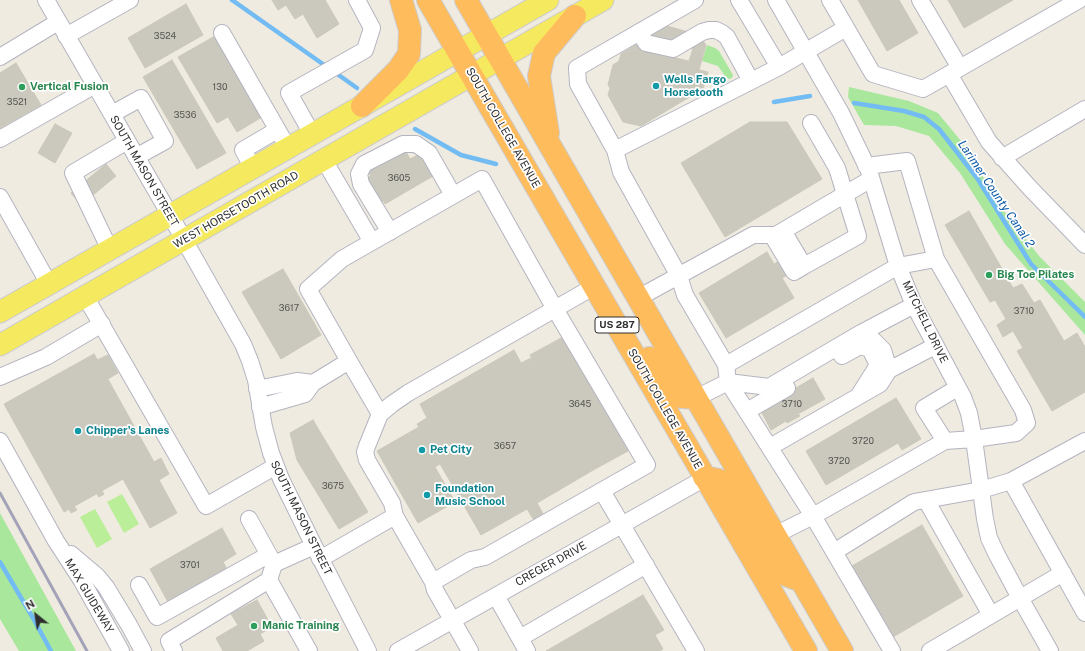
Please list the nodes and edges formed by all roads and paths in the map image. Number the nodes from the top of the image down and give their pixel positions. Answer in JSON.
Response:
{"nodes":[{"id":1,"x":46,"y":0,"type":"edge"},
{"id":2,"x":130,"y":0,"type":"edge"},
{"id":3,"x":357,"y":0,"type":"edge"},
{"id":4,"x":401,"y":0,"type":"edge"},
{"id":5,"x":428,"y":0,"type":"edge"},
{"id":6,"x":466,"y":0,"type":"edge"},
{"id":7,"x":548,"y":0,"type":"edge"},
{"id":8,"x":603,"y":0,"type":"edge"},
{"id":9,"x":695,"y":0,"type":"edge"},
{"id":10,"x":739,"y":0,"type":"edge"},
{"id":11,"x":776,"y":0,"type":"edge"},
{"id":12,"x":830,"y":0,"type":"edge"},
{"id":13,"x":920,"y":0,"type":"edge"},
{"id":14,"x":1079,"y":0,"type":"edge"},
{"id":15,"x":575,"y":16,"type":"junction"},
{"id":16,"x":58,"y":22,"type":"junction"},
{"id":17,"x":846,"y":28,"type":"junction"},
{"id":18,"x":639,"y":32,"type":"junction"},
{"id":19,"x":222,"y":33,"type":"dead end"},
{"id":20,"x":486,"y":35,"type":"junction"},
{"id":21,"x":66,"y":36,"type":"junction"},
{"id":22,"x":458,"y":51,"type":"junction"},
{"id":23,"x":806,"y":51,"type":"junction"},
{"id":24,"x":0,"y":57,"type":"edge"},
{"id":25,"x":500,"y":59,"type":"junction"},
{"id":26,"x":779,"y":67,"type":"junction"},
{"id":27,"x":954,"y":71,"type":"junction"},
{"id":28,"x":472,"y":75,"type":"junction"},
{"id":29,"x":751,"y":81,"type":"junction"},
{"id":30,"x":95,"y":85,"type":"junction"},
{"id":31,"x":362,"y":106,"type":"junction"},
{"id":32,"x":1085,"y":109,"type":"edge"},
{"id":33,"x":112,"y":114,"type":"junction"},
{"id":34,"x":811,"y":123,"type":"dead end"},
{"id":35,"x":277,"y":130,"type":"junction"},
{"id":36,"x":312,"y":134,"type":"junction"},
{"id":37,"x":0,"y":139,"type":"edge"},
{"id":38,"x":127,"y":141,"type":"junction"},
{"id":39,"x":550,"y":146,"type":"junction"},
{"id":40,"x":288,"y":148,"type":"junction"},
{"id":41,"x":616,"y":150,"type":"junction"},
{"id":42,"x":136,"y":157,"type":"junction"},
{"id":43,"x":1002,"y":158,"type":"junction"},
{"id":44,"x":324,"y":160,"type":"junction"},
{"id":45,"x":253,"y":168,"type":"junction"},
{"id":46,"x":869,"y":172,"type":"junction"},
{"id":47,"x":846,"y":194,"type":"junction"},
{"id":48,"x":0,"y":196,"type":"edge"},
{"id":49,"x":453,"y":196,"type":"junction"},
{"id":50,"x":170,"y":215,"type":"junction"},
{"id":51,"x":390,"y":232,"type":"junction"},
{"id":52,"x":777,"y":233,"type":"junction"},
{"id":53,"x":184,"y":240,"type":"junction"},
{"id":54,"x":372,"y":242,"type":"junction"},
{"id":55,"x":1085,"y":245,"type":"edge"},
{"id":56,"x":110,"y":250,"type":"junction"},
{"id":57,"x":936,"y":259,"type":"junction"},
{"id":58,"x":898,"y":266,"type":"junction"},
{"id":59,"x":679,"y":276,"type":"junction"},
{"id":60,"x":49,"y":284,"type":"junction"},
{"id":61,"x":594,"y":286,"type":"junction"},
{"id":62,"x":85,"y":296,"type":"junction"},
{"id":63,"x":638,"y":298,"type":"junction"},
{"id":64,"x":914,"y":305,"type":"junction"},
{"id":65,"x":555,"y":309,"type":"junction"},
{"id":66,"x":0,"y":312,"type":"edge"},
{"id":67,"x":612,"y":317,"type":"junction"},
{"id":68,"x":47,"y":318,"type":"junction"},
{"id":69,"x":102,"y":324,"type":"junction"},
{"id":70,"x":861,"y":333,"type":"junction"},
{"id":71,"x":0,"y":345,"type":"edge"},
{"id":72,"x":935,"y":346,"type":"junction"},
{"id":73,"x":349,"y":361,"type":"junction"},
{"id":74,"x":726,"y":365,"type":"junction"},
{"id":75,"x":889,"y":370,"type":"junction"},
{"id":76,"x":0,"y":376,"type":"edge"},
{"id":77,"x":728,"y":382,"type":"junction"},
{"id":78,"x":312,"y":383,"type":"junction"},
{"id":79,"x":957,"y":388,"type":"junction"},
{"id":80,"x":257,"y":389,"type":"junction"},
{"id":81,"x":696,"y":398,"type":"junction"},
{"id":82,"x":857,"y":398,"type":"junction"},
{"id":83,"x":260,"y":407,"type":"junction"},
{"id":84,"x":747,"y":411,"type":"junction"},
{"id":85,"x":380,"y":414,"type":"junction"},
{"id":86,"x":974,"y":439,"type":"junction"},
{"id":87,"x":0,"y":441,"type":"edge"},
{"id":88,"x":945,"y":441,"type":"junction"},
{"id":89,"x":1085,"y":441,"type":"edge"},
{"id":90,"x":770,"y":447,"type":"junction"},
{"id":91,"x":276,"y":466,"type":"junction"},
{"id":92,"x":704,"y":478,"type":"junction"},
{"id":93,"x":1011,"y":481,"type":"junction"},
{"id":94,"x":981,"y":490,"type":"junction"},
{"id":95,"x":602,"y":491,"type":"junction"},
{"id":96,"x":926,"y":500,"type":"junction"},
{"id":97,"x":394,"y":516,"type":"junction"},
{"id":98,"x":813,"y":516,"type":"junction"},
{"id":99,"x":249,"y":519,"type":"dead end"},
{"id":100,"x":621,"y":525,"type":"junction"},
{"id":101,"x":775,"y":535,"type":"junction"},
{"id":102,"x":56,"y":541,"type":"junction"},
{"id":103,"x":834,"y":552,"type":"junction"},
{"id":104,"x":317,"y":553,"type":"junction"},
{"id":105,"x":271,"y":559,"type":"junction"},
{"id":106,"x":646,"y":565,"type":"junction"},
{"id":107,"x":1063,"y":573,"type":"junction"},
{"id":108,"x":269,"y":580,"type":"junction"},
{"id":109,"x":802,"y":581,"type":"junction"},
{"id":110,"x":433,"y":582,"type":"junction"},
{"id":111,"x":139,"y":585,"type":"dead end"},
{"id":112,"x":496,"y":596,"type":"junction"},
{"id":113,"x":1020,"y":598,"type":"junction"},
{"id":114,"x":1085,"y":613,"type":"edge"},
{"id":115,"x":991,"y":615,"type":"junction"},
{"id":116,"x":452,"y":620,"type":"junction"},
{"id":117,"x":524,"y":644,"type":"edge"},
{"id":118,"x":121,"y":651,"type":"edge"},
{"id":119,"x":142,"y":651,"type":"edge"},
{"id":120,"x":174,"y":651,"type":"edge"},
{"id":121,"x":309,"y":651,"type":"edge"},
{"id":122,"x":368,"y":651,"type":"edge"},
{"id":123,"x":398,"y":651,"type":"edge"},
{"id":124,"x":470,"y":651,"type":"edge"},
{"id":125,"x":696,"y":651,"type":"edge"},
{"id":126,"x":806,"y":651,"type":"edge"},
{"id":127,"x":842,"y":651,"type":"edge"},
{"id":128,"x":892,"y":651,"type":"edge"},
{"id":129,"x":930,"y":651,"type":"edge"},
{"id":130,"x":1050,"y":651,"type":"edge"}],
"edges":[{"from":1,"to":16,"type":"street","name":"SOUTH MASON STREET"},
{"from":2,"to":21,"type":"street"},
{"from":3,"to":36,"type":"street"},
{"from":4,"to":31,"type":"highway"},
{"from":5,"to":22,"type":"highway","name":"SOUTH COLLEGE AVENUE","number":"US 287"},
{"from":6,"to":20,"type":"highway","number":"US 287"},
{"from":7,"to":20,"type":"main road"},
{"from":8,"to":15,"type":"main road","name":"WEST HORSETOOTH ROAD"},
{"from":9,"to":18,"type":"street"},
{"from":10,"to":26,"type":"street"},
{"from":11,"to":23,"type":"street","name":"MITCHELL DRIVE"},
{"from":12,"to":17,"type":"street"},
{"from":13,"to":27,"type":"street"},
{"from":14,"to":27,"type":"street"},
{"from":15,"to":25,"type":"main road","name":"WEST HORSETOOTH ROAD"},
{"from":15,"to":39,"type":"highway"},
{"from":16,"to":21,"type":"street","name":"SOUTH MASON STREET"},
{"from":16,"to":24,"type":"street"},
{"from":17,"to":23,"type":"street"},
{"from":17,"to":27,"type":"street"},
{"from":18,"to":29,"type":"street"},
{"from":18,"to":41,"type":"street"},
{"from":19,"to":35,"type":"street"},
{"from":20,"to":22,"type":"main road"},
{"from":20,"to":25,"type":"highway","number":"US 287"},
{"from":21,"to":30,"type":"street","name":"SOUTH MASON STREET"},
{"from":22,"to":28,"type":"highway","name":"SOUTH COLLEGE AVENUE","number":"US 287"},
{"from":22,"to":31,"type":"main road"},
{"from":23,"to":26,"type":"street"},
{"from":23,"to":46,"type":"street","name":"MITCHELL DRIVE"},
{"from":25,"to":28,"type":"main road","name":"WEST HORSETOOTH ROAD"},
{"from":25,"to":39,"type":"highway","number":"US 287"},
{"from":26,"to":29,"type":"street"},
{"from":27,"to":43,"type":"street"},
{"from":28,"to":44,"type":"main road","name":"WEST HORSETOOTH ROAD"},
{"from":28,"to":61,"type":"highway","name":"SOUTH COLLEGE AVENUE","number":"US 287"},
{"from":29,"to":41,"type":"street"},
{"from":30,"to":33,"type":"street","name":"SOUTH MASON STREET"},
{"from":30,"to":37,"type":"street"},
{"from":31,"to":36,"type":"main road"},
{"from":32,"to":43,"type":"street"},
{"from":33,"to":38,"type":"street","name":"SOUTH MASON STREET"},
{"from":33,"to":42,"type":"street"},
{"from":34,"to":47,"type":"street"},
{"from":35,"to":40,"type":"street"},
{"from":35,"to":45,"type":"street"},
{"from":36,"to":40,"type":"main road"},
{"from":36,"to":53,"type":"main road"},
{"from":38,"to":42,"type":"street","name":"SOUTH MASON STREET"},
{"from":38,"to":56,"type":"street"},
{"from":39,"to":63,"type":"highway","number":"US 287"},
{"from":40,"to":45,"type":"main road"},
{"from":41,"to":59,"type":"street"},
{"from":42,"to":50,"type":"street","name":"SOUTH MASON STREET"},
{"from":43,"to":55,"type":"street"},
{"from":44,"to":53,"type":"main road","name":"WEST HORSETOOTH ROAD"},
{"from":44,"to":54,"type":"street"},
{"from":45,"to":50,"type":"main road"},
{"from":46,"to":47,"type":"street"},
{"from":46,"to":57,"type":"street"},
{"from":46,"to":58,"type":"street","name":"MITCHELL DRIVE"},
{"from":47,"to":52,"type":"street"},
{"from":47,"to":52,"type":"street"},
{"from":48,"to":60,"type":"street"},
{"from":49,"to":51,"type":"street"},
{"from":49,"to":51,"type":"street"},
{"from":49,"to":65,"type":"street"},
{"from":50,"to":53,"type":"street","name":"SOUTH MASON STREET"},
{"from":50,"to":56,"type":"main road"},
{"from":50,"to":68,"type":"main road"},
{"from":51,"to":54,"type":"street"},
{"from":52,"to":59,"type":"street"},
{"from":53,"to":62,"type":"main road","name":"WEST HORSETOOTH ROAD"},
{"from":53,"to":80,"type":"street","name":"SOUTH MASON STREET"},
{"from":54,"to":73,"type":"street"},
{"from":56,"to":60,"type":"main road"},
{"from":57,"to":58,"type":"street"},
{"from":57,"to":86,"type":"street"},
{"from":58,"to":64,"type":"street","name":"MITCHELL DRIVE"},
{"from":58,"to":74,"type":"street"},
{"from":59,"to":63,"type":"street"},
{"from":59,"to":74,"type":"street"},
{"from":60,"to":66,"type":"main road"},
{"from":61,"to":65,"type":"street"},
{"from":61,"to":67,"type":"highway","name":"SOUTH COLLEGE AVENUE","number":"US 287"},
{"from":62,"to":68,"type":"main road","name":"WEST HORSETOOTH ROAD"},
{"from":62,"to":69,"type":"street"},
{"from":63,"to":81,"type":"highway","number":"US 287"},
{"from":64,"to":70,"type":"street"},
{"from":64,"to":72,"type":"street","name":"MITCHELL DRIVE"},
{"from":65,"to":85,"type":"street"},
{"from":65,"to":95,"type":"street"},
{"from":67,"to":81,"type":"highway"},
{"from":67,"to":92,"type":"highway","name":"SOUTH COLLEGE AVENUE","number":"US 287"},
{"from":68,"to":71,"type":"main road","name":"WEST HORSETOOTH ROAD"},
{"from":69,"to":76,"type":"street"},
{"from":69,"to":91,"type":"street"},
{"from":70,"to":75,"type":"street"},
{"from":70,"to":77,"type":"street"},
{"from":72,"to":75,"type":"street"},
{"from":72,"to":79,"type":"street","name":"MITCHELL DRIVE"},
{"from":73,"to":78,"type":"street"},
{"from":73,"to":85,"type":"street"},
{"from":74,"to":77,"type":"street"},
{"from":75,"to":82,"type":"street"},
{"from":77,"to":81,"type":"street"},
{"from":77,"to":84,"type":"street"},
{"from":78,"to":80,"type":"street"},
{"from":78,"to":83,"type":"street"},
{"from":79,"to":86,"type":"street","name":"MITCHELL DRIVE"},
{"from":79,"to":88,"type":"street"},
{"from":80,"to":83,"type":"street","name":"SOUTH MASON STREET"},
{"from":81,"to":101,"type":"highway","number":"US 287"},
{"from":82,"to":84,"type":"street"},
{"from":82,"to":90,"type":"street"},
{"from":83,"to":91,"type":"street","name":"SOUTH MASON STREET"},
{"from":84,"to":90,"type":"street"},
{"from":85,"to":97,"type":"street"},
{"from":86,"to":88,"type":"street"},
{"from":86,"to":94,"type":"street","name":"MITCHELL DRIVE"},
{"from":87,"to":102,"type":"street","name":"MAX GUIDEWAY"},
{"from":88,"to":98,"type":"street"},
{"from":89,"to":93,"type":"street"},
{"from":90,"to":98,"type":"street"},
{"from":91,"to":104,"type":"street","name":"SOUTH MASON STREET"},
{"from":92,"to":100,"type":"street","name":"CREGER DRIVE"},
{"from":92,"to":109,"type":"highway"},
{"from":92,"to":126,"type":"highway","name":"SOUTH COLLEGE AVENUE","number":"US 287"},
{"from":93,"to":94,"type":"street"},
{"from":93,"to":107,"type":"street"},
{"from":94,"to":96,"type":"street"},
{"from":94,"to":113,"type":"street","name":"MITCHELL DRIVE"},
{"from":95,"to":100,"type":"street"},
{"from":95,"to":110,"type":"street"},
{"from":96,"to":103,"type":"street"},
{"from":96,"to":115,"type":"street"},
{"from":97,"to":104,"type":"street"},
{"from":97,"to":110,"type":"street"},
{"from":98,"to":101,"type":"street"},
{"from":98,"to":103,"type":"street"},
{"from":99,"to":105,"type":"street"},
{"from":100,"to":106,"type":"street"},
{"from":100,"to":112,"type":"street","name":"CREGER DRIVE"},
{"from":101,"to":109,"type":"highway","number":"US 287"},
{"from":102,"to":118,"type":"street","name":"MAX GUIDEWAY"},
{"from":102,"to":119,"type":"street","name":"MAX GUIDEWAY"},
{"from":103,"to":128,"type":"street"},
{"from":104,"to":105,"type":"street"},
{"from":104,"to":122,"type":"street","name":"SOUTH MASON STREET"},
{"from":105,"to":108,"type":"street"},
{"from":105,"to":111,"type":"street"},
{"from":106,"to":117,"type":"street"},
{"from":106,"to":125,"type":"street"},
{"from":107,"to":113,"type":"street"},
{"from":107,"to":114,"type":"street"},
{"from":108,"to":120,"type":"street"},
{"from":108,"to":121,"type":"street"},
{"from":109,"to":127,"type":"highway","number":"US 287"},
{"from":110,"to":116,"type":"street"},
{"from":112,"to":116,"type":"street","name":"CREGER DRIVE"},
{"from":112,"to":117,"type":"street"},
{"from":113,"to":115,"type":"street"},
{"from":113,"to":130,"type":"street","name":"MITCHELL DRIVE"},
{"from":115,"to":129,"type":"street"},
{"from":116,"to":123,"type":"street","name":"CREGER DRIVE"},
{"from":116,"to":124,"type":"street"}]}
